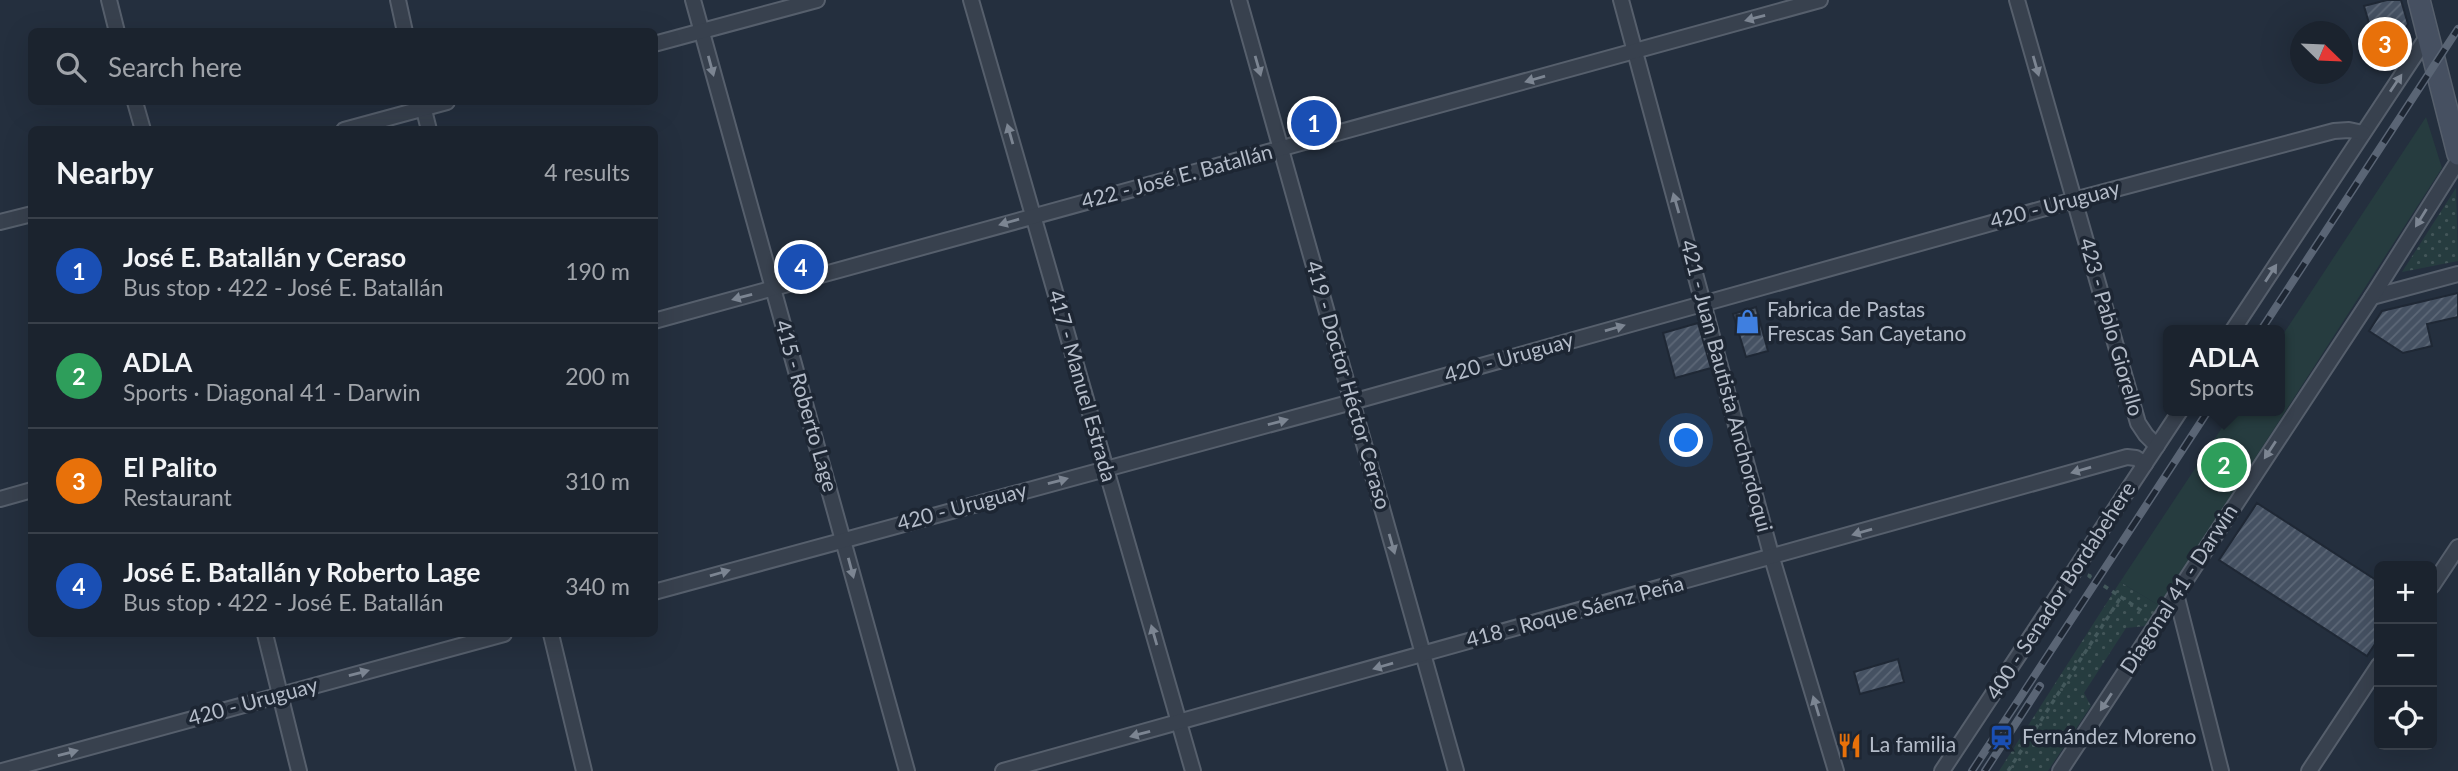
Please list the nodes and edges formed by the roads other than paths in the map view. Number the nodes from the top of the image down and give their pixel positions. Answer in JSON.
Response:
{"nodes":[{"id":1,"x":109,"y":0,"type":"edge"},
{"id":2,"x":397,"y":0,"type":"edge"},
{"id":3,"x":693,"y":0,"type":"edge"},
{"id":4,"x":817,"y":0,"type":"edge"},
{"id":5,"x":971,"y":0,"type":"edge"},
{"id":6,"x":1239,"y":0,"type":"edge"},
{"id":7,"x":1621,"y":0,"type":"edge"},
{"id":8,"x":1821,"y":0,"type":"edge"},
{"id":9,"x":2017,"y":0,"type":"edge"},
{"id":10,"x":2419,"y":0,"type":"edge"},
{"id":11,"x":116,"y":28,"type":"edge"},
{"id":12,"x":404,"y":28,"type":"edge"},
{"id":13,"x":702,"y":31,"type":"junction"},
{"id":14,"x":2428,"y":34,"type":"junction"},
{"id":15,"x":658,"y":43,"type":"edge"},
{"id":16,"x":1634,"y":52,"type":"junction"},
{"id":17,"x":136,"y":105,"type":"edge"},
{"id":18,"x":423,"y":105,"type":"edge"},
{"id":19,"x":2453,"y":112,"type":"edge"},
{"id":20,"x":142,"y":126,"type":"edge"},
{"id":21,"x":357,"y":126,"type":"edge"},
{"id":22,"x":428,"y":126,"type":"edge"},
{"id":23,"x":2363,"y":133,"type":"junction"},
{"id":24,"x":1282,"y":149,"type":"junction"},
{"id":25,"x":2458,"y":154,"type":"edge"},
{"id":26,"x":2458,"y":161,"type":"edge"},
{"id":27,"x":2074,"y":200,"type":"junction"},
{"id":28,"x":28,"y":215,"type":"edge"},
{"id":29,"x":1034,"y":215,"type":"junction"},
{"id":30,"x":0,"y":222,"type":"edge"},
{"id":31,"x":2458,"y":274,"type":"edge"},
{"id":32,"x":773,"y":289,"type":"junction"},
{"id":33,"x":2372,"y":297,"type":"junction"},
{"id":34,"x":1704,"y":302,"type":"junction"},
{"id":35,"x":658,"y":320,"type":"edge"},
{"id":36,"x":2236,"y":325,"type":"edge"},
{"id":37,"x":1352,"y":402,"type":"junction"},
{"id":38,"x":2177,"y":416,"type":"edge"},
{"id":39,"x":2157,"y":446,"type":"junction"},
{"id":40,"x":2145,"y":464,"type":"junction"},
{"id":41,"x":1105,"y":469,"type":"junction"},
{"id":42,"x":28,"y":491,"type":"edge"},
{"id":43,"x":0,"y":499,"type":"edge"},
{"id":44,"x":843,"y":539,"type":"junction"},
{"id":45,"x":2458,"y":548,"type":"edge"},
{"id":46,"x":1772,"y":558,"type":"junction"},
{"id":47,"x":2437,"y":579,"type":"edge"},
{"id":48,"x":658,"y":591,"type":"edge"},
{"id":49,"x":2175,"y":594,"type":"junction"},
{"id":50,"x":266,"y":637,"type":"edge"},
{"id":51,"x":493,"y":637,"type":"edge"},
{"id":52,"x":552,"y":637,"type":"edge"},
{"id":53,"x":1424,"y":654,"type":"junction"},
{"id":54,"x":2374,"y":673,"type":"edge"},
{"id":55,"x":280,"y":695,"type":"junction"},
{"id":56,"x":1180,"y":723,"type":"junction"},
{"id":57,"x":2,"y":771,"type":"edge"},
{"id":58,"x":299,"y":771,"type":"edge"},
{"id":59,"x":584,"y":771,"type":"edge"},
{"id":60,"x":907,"y":771,"type":"edge"},
{"id":61,"x":1003,"y":771,"type":"edge"},
{"id":62,"x":1193,"y":771,"type":"edge"},
{"id":63,"x":1456,"y":771,"type":"edge"},
{"id":64,"x":1836,"y":771,"type":"edge"},
{"id":65,"x":1942,"y":771,"type":"edge"},
{"id":66,"x":2060,"y":771,"type":"edge"},
{"id":67,"x":2221,"y":771,"type":"edge"},
{"id":68,"x":2309,"y":771,"type":"edge"}],
"edges":[{"from":1,"to":11,"type":"street"},
{"from":2,"to":12,"type":"street"},
{"from":3,"to":13,"type":"street","name":"415 - Roberto Lage"},
{"from":4,"to":13,"type":"street"},
{"from":29,"to":5,"type":"street","name":"417 - Manuel Estrada","one_way":true},
{"from":6,"to":24,"type":"street","name":"419 - Doctor Héctor Ceraso","one_way":true},
{"from":7,"to":16,"type":"street","name":"421 - Juan Bautista Anchordoqui"},
{"from":8,"to":16,"type":"street","name":"422 - José E. Batallán","one_way":true},
{"from":9,"to":27,"type":"street","name":"423 - Pablo Giorello","one_way":true},
{"from":10,"to":14,"type":"street"},
{"from":13,"to":15,"type":"street"},
{"from":13,"to":32,"type":"street","name":"415 - Roberto Lage","one_way":true},
{"from":14,"to":19,"type":"street"},
{"from":23,"to":14,"type":"street","one_way":true},
{"from":16,"to":24,"type":"street","name":"422 - José E. Batallán","one_way":true},
{"from":34,"to":16,"type":"street","name":"421 - Juan Bautista Anchordoqui","one_way":true},
{"from":17,"to":20,"type":"street"},
{"from":18,"to":21,"type":"street"},
{"from":18,"to":22,"type":"street"},
{"from":19,"to":25,"type":"street"},
{"from":23,"to":27,"type":"street","name":"420 - Uruguay"},
{"from":36,"to":23,"type":"street","one_way":true},
{"from":24,"to":29,"type":"street","name":"422 - José E. Batallán"},
{"from":24,"to":37,"type":"street","name":"419 - Doctor Héctor Ceraso"},
{"from":26,"to":33,"type":"street","name":"Diagonal 41 - Darwin","one_way":true},
{"from":27,"to":34,"type":"street","name":"420 - Uruguay"},
{"from":27,"to":39,"type":"street","name":"423 - Pablo Giorello"},
{"from":28,"to":30,"type":"street"},
{"from":29,"to":32,"type":"street","name":"422 - José E. Batallán","one_way":true},
{"from":29,"to":41,"type":"street","name":"417 - Manuel Estrada"},
{"from":31,"to":33,"type":"street"},
{"from":32,"to":35,"type":"street","name":"422 - José E. Batallán","one_way":true},
{"from":32,"to":44,"type":"street","name":"415 - Roberto Lage"},
{"from":33,"to":49,"type":"street","name":"Diagonal 41 - Darwin","one_way":true},
{"from":37,"to":34,"type":"street","name":"420 - Uruguay","one_way":true},
{"from":34,"to":46,"type":"street","name":"421 - Juan Bautista Anchordoqui"},
{"from":41,"to":37,"type":"street","name":"420 - Uruguay","one_way":true},
{"from":37,"to":53,"type":"street","name":"419 - Doctor Héctor Ceraso","one_way":true},
{"from":38,"to":39,"type":"street","name":"400 - Senador Bordabehere"},
{"from":39,"to":40,"type":"street","name":"400 - Senador Bordabehere"},
{"from":40,"to":46,"type":"street","name":"418 - Roque Sáenz Peña","one_way":true},
{"from":40,"to":65,"type":"street","name":"400 - Senador Bordabehere"},
{"from":44,"to":41,"type":"street","name":"420 - Uruguay","one_way":true},
{"from":56,"to":41,"type":"street","name":"417 - Manuel Estrada","one_way":true},
{"from":42,"to":43,"type":"street"},
{"from":48,"to":44,"type":"street","name":"420 - Uruguay","one_way":true},
{"from":44,"to":60,"type":"street","name":"415 - Roberto Lage","one_way":true},
{"from":45,"to":47,"type":"street"},
{"from":46,"to":53,"type":"street","name":"418 - Roque Sáenz Peña"},
{"from":64,"to":46,"type":"street","name":"421 - Juan Bautista Anchordoqui","one_way":true},
{"from":49,"to":66,"type":"street","name":"Diagonal 41 - Darwin","one_way":true},
{"from":49,"to":67,"type":"street"},
{"from":50,"to":55,"type":"street"},
{"from":55,"to":51,"type":"street","name":"420 - Uruguay","one_way":true},
{"from":52,"to":59,"type":"street"},
{"from":53,"to":56,"type":"street","name":"418 - Roque Sáenz Peña","one_way":true},
{"from":53,"to":63,"type":"street","name":"419 - Doctor Héctor Ceraso"},
{"from":54,"to":68,"type":"street"},
{"from":57,"to":55,"type":"street","name":"420 - Uruguay","one_way":true},
{"from":55,"to":58,"type":"street"},
{"from":56,"to":61,"type":"street","name":"418 - Roque Sáenz Peña","one_way":true},
{"from":56,"to":62,"type":"street","name":"417 - Manuel Estrada"}]}
